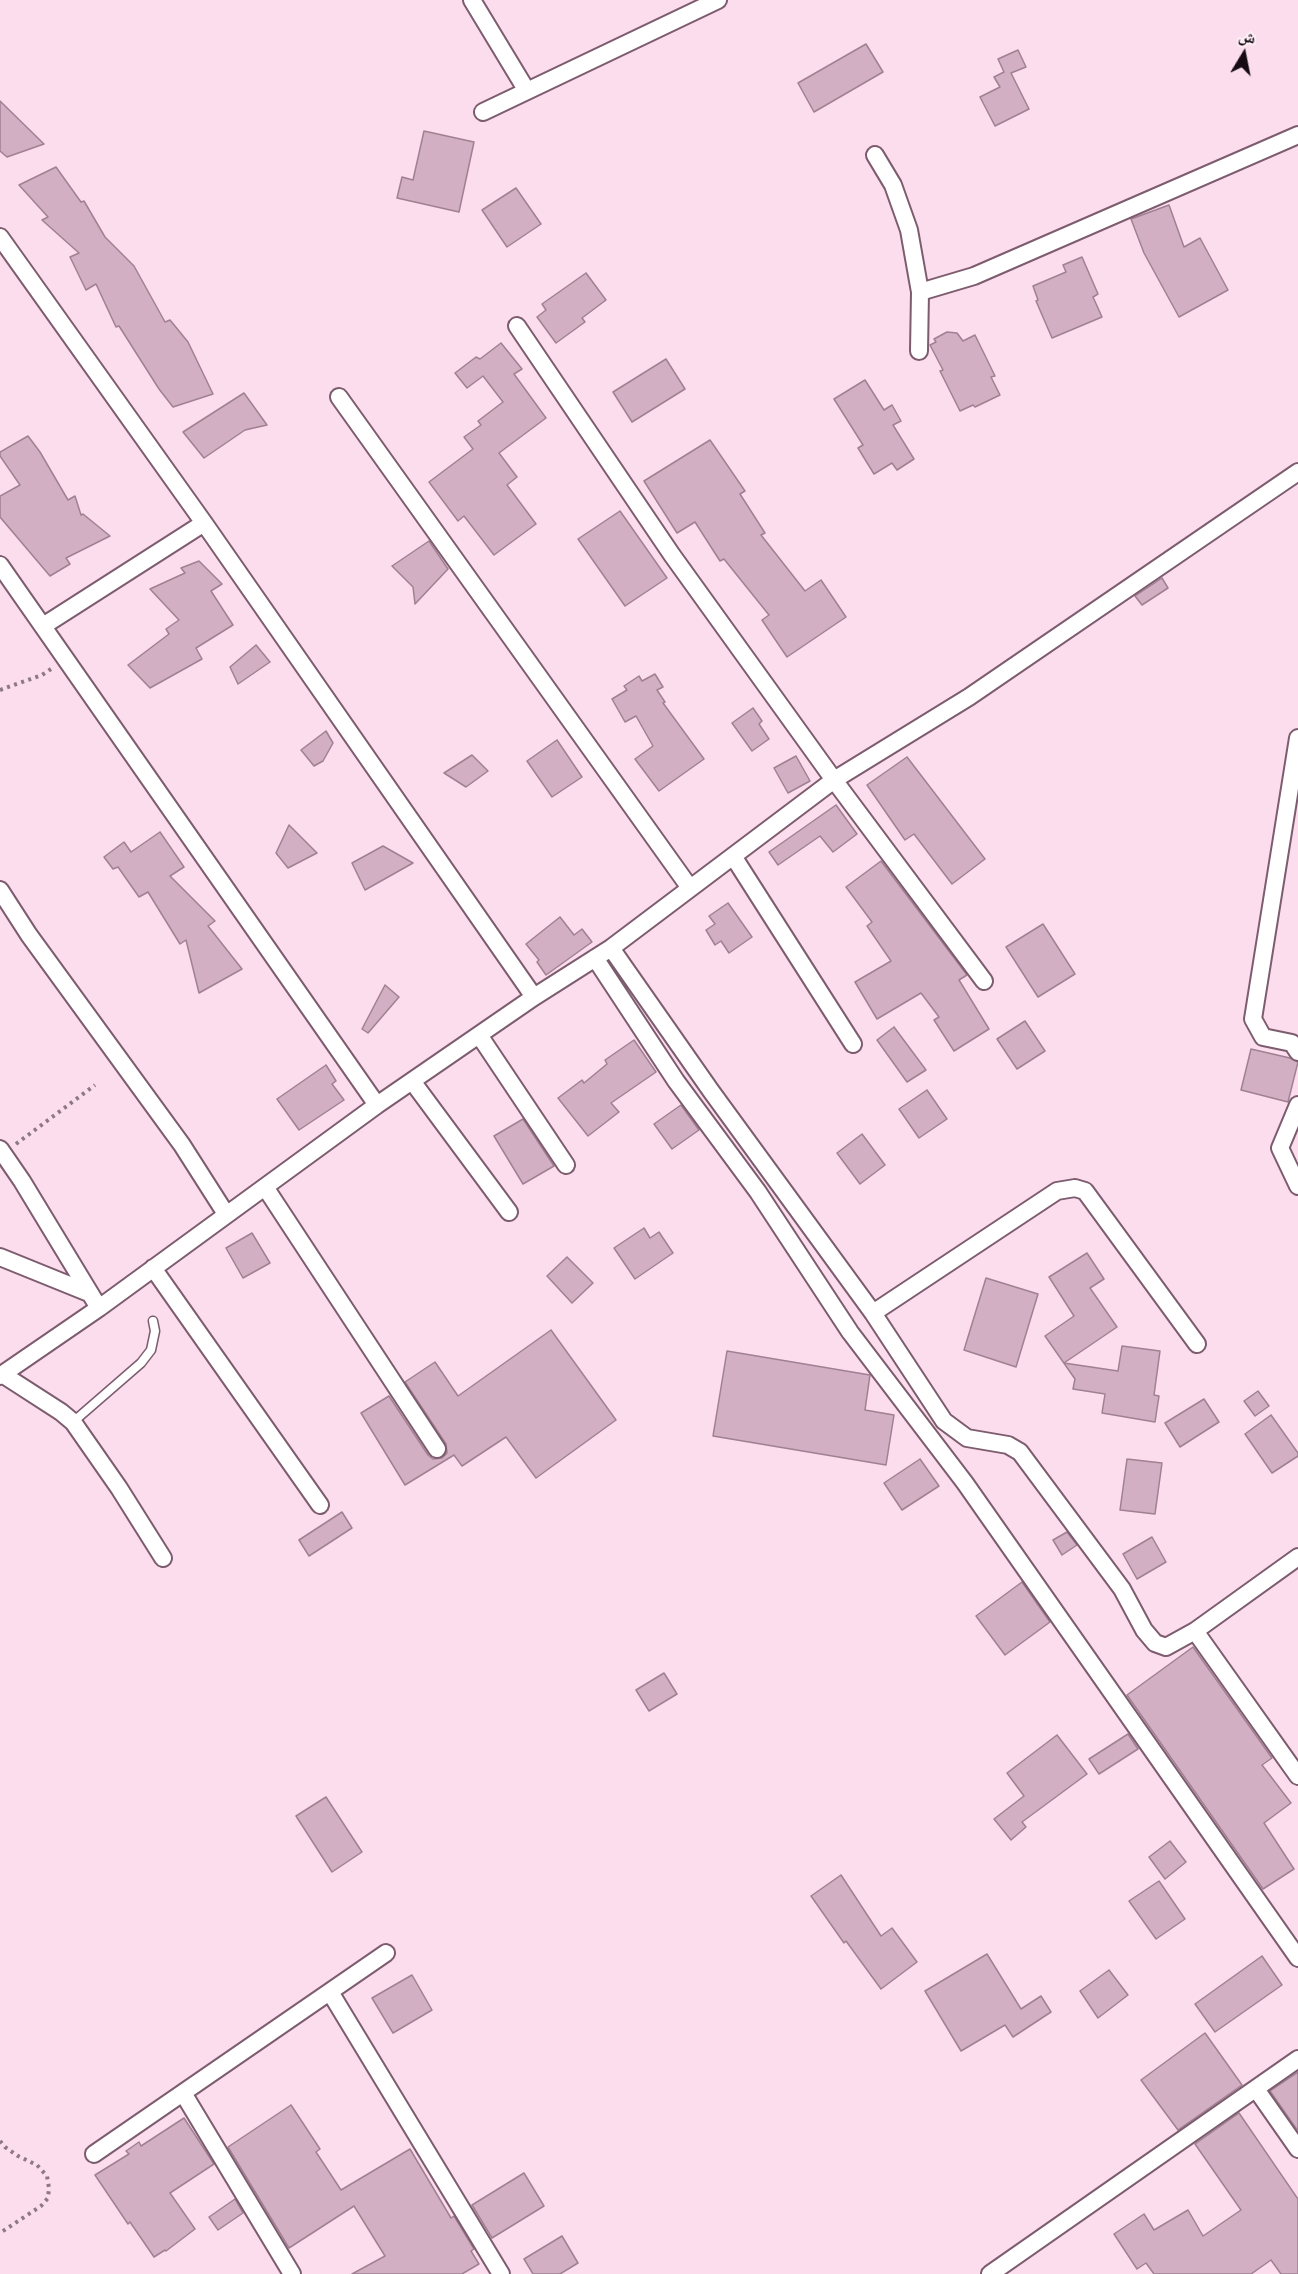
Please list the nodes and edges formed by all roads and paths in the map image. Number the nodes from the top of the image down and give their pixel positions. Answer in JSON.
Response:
{"nodes":[{"id":1,"x":472,"y":0,"type":"edge"},
{"id":2,"x":718,"y":0,"type":"edge"},
{"id":3,"x":527,"y":91,"type":"junction"},
{"id":4,"x":483,"y":112,"type":"dead end"},
{"id":5,"x":1298,"y":135,"type":"edge"},
{"id":6,"x":875,"y":155,"type":"dead end"},
{"id":7,"x":0,"y":237,"type":"edge"},
{"id":8,"x":920,"y":292,"type":"junction"},
{"id":9,"x":517,"y":327,"type":"dead end"},
{"id":10,"x":919,"y":351,"type":"dead end"},
{"id":11,"x":339,"y":397,"type":"dead end"},
{"id":12,"x":1298,"y":472,"type":"edge"},
{"id":13,"x":204,"y":522,"type":"junction"},
{"id":14,"x":0,"y":565,"type":"edge"},
{"id":15,"x":43,"y":626,"type":"junction"},
{"id":16,"x":60,"y":650,"type":"junction"},
{"id":17,"x":0,"y":690,"type":"edge"},
{"id":18,"x":1298,"y":738,"type":"edge"},
{"id":19,"x":834,"y":780,"type":"junction"},
{"id":20,"x":733,"y":856,"type":"junction"},
{"id":21,"x":690,"y":888,"type":"junction"},
{"id":22,"x":0,"y":890,"type":"edge"},
{"id":23,"x":611,"y":948,"type":"junction"},
{"id":24,"x":595,"y":958,"type":"junction"},
{"id":25,"x":984,"y":981,"type":"dead end"},
{"id":26,"x":534,"y":997,"type":"junction"},
{"id":27,"x":479,"y":1035,"type":"junction"},
{"id":28,"x":853,"y":1044,"type":"dead end"},
{"id":29,"x":1298,"y":1052,"type":"edge"},
{"id":30,"x":412,"y":1081,"type":"junction"},
{"id":31,"x":95,"y":1085,"type":"dead end"},
{"id":32,"x":1298,"y":1104,"type":"edge"},
{"id":33,"x":377,"y":1105,"type":"junction"},
{"id":34,"x":2,"y":1151,"type":"edge"},
{"id":35,"x":566,"y":1165,"type":"dead end"},
{"id":36,"x":1298,"y":1186,"type":"edge"},
{"id":37,"x":265,"y":1187,"type":"junction"},
{"id":38,"x":509,"y":1212,"type":"dead end"},
{"id":39,"x":226,"y":1214,"type":"junction"},
{"id":40,"x":0,"y":1257,"type":"edge"},
{"id":41,"x":153,"y":1268,"type":"junction"},
{"id":42,"x":89,"y":1293,"type":"junction"},
{"id":43,"x":99,"y":1308,"type":"junction"},
{"id":44,"x":873,"y":1313,"type":"junction"},
{"id":45,"x":153,"y":1321,"type":"dead end"},
{"id":46,"x":1197,"y":1344,"type":"dead end"},
{"id":47,"x":1,"y":1375,"type":"edge"},
{"id":48,"x":74,"y":1422,"type":"junction"},
{"id":49,"x":437,"y":1449,"type":"dead end"},
{"id":50,"x":320,"y":1504,"type":"dead end"},
{"id":51,"x":1298,"y":1557,"type":"edge"},
{"id":52,"x":163,"y":1558,"type":"dead end"},
{"id":53,"x":1195,"y":1631,"type":"junction"},
{"id":54,"x":1298,"y":1776,"type":"edge"},
{"id":55,"x":386,"y":1953,"type":"dead end"},
{"id":56,"x":1298,"y":1958,"type":"edge"},
{"id":57,"x":330,"y":1992,"type":"junction"},
{"id":58,"x":1298,"y":2059,"type":"edge"},
{"id":59,"x":1256,"y":2089,"type":"junction"},
{"id":60,"x":183,"y":2092,"type":"junction"},
{"id":61,"x":0,"y":2141,"type":"edge"},
{"id":62,"x":1298,"y":2149,"type":"edge"},
{"id":63,"x":94,"y":2154,"type":"dead end"},
{"id":64,"x":0,"y":2234,"type":"edge"},
{"id":65,"x":292,"y":2274,"type":"edge"},
{"id":66,"x":501,"y":2274,"type":"edge"},
{"id":67,"x":990,"y":2274,"type":"edge"}],
"edges":[{"from":1,"to":3,"type":"street"},
{"from":2,"to":3,"type":"street"},
{"from":3,"to":4,"type":"street"},
{"from":5,"to":8,"type":"street"},
{"from":6,"to":8,"type":"street"},
{"from":7,"to":13,"type":"street"},
{"from":8,"to":10,"type":"street"},
{"from":9,"to":19,"type":"street"},
{"from":11,"to":21,"type":"street"},
{"from":12,"to":19,"type":"street"},
{"from":13,"to":15,"type":"street"},
{"from":13,"to":26,"type":"street"},
{"from":14,"to":15,"type":"street"},
{"from":15,"to":16,"type":"street"},
{"from":16,"to":17,"type":"path"},
{"from":16,"to":33,"type":"street"},
{"from":18,"to":29,"type":"street"},
{"from":19,"to":20,"type":"street"},
{"from":19,"to":25,"type":"street"},
{"from":20,"to":21,"type":"street"},
{"from":20,"to":28,"type":"street"},
{"from":21,"to":23,"type":"street"},
{"from":22,"to":39,"type":"street"},
{"from":23,"to":24,"type":"street"},
{"from":23,"to":44,"type":"street"},
{"from":24,"to":26,"type":"street"},
{"from":24,"to":56,"type":"street"},
{"from":26,"to":27,"type":"street"},
{"from":27,"to":30,"type":"street"},
{"from":27,"to":35,"type":"street"},
{"from":30,"to":33,"type":"street"},
{"from":30,"to":38,"type":"street"},
{"from":31,"to":34,"type":"path"},
{"from":32,"to":36,"type":"street"},
{"from":33,"to":37,"type":"street"},
{"from":34,"to":42,"type":"street"},
{"from":37,"to":39,"type":"street"},
{"from":37,"to":49,"type":"street"},
{"from":39,"to":41,"type":"street"},
{"from":40,"to":42,"type":"street"},
{"from":41,"to":43,"type":"street"},
{"from":41,"to":50,"type":"street"},
{"from":42,"to":43,"type":"street"},
{"from":43,"to":47,"type":"street"},
{"from":44,"to":46,"type":"street"},
{"from":44,"to":53,"type":"street"},
{"from":45,"to":48,"type":"lane"},
{"from":47,"to":48,"type":"street"},
{"from":48,"to":52,"type":"street"},
{"from":51,"to":53,"type":"street"},
{"from":53,"to":54,"type":"street"},
{"from":55,"to":57,"type":"street"},
{"from":57,"to":60,"type":"street"},
{"from":57,"to":66,"type":"street"},
{"from":58,"to":59,"type":"street"},
{"from":59,"to":62,"type":"street"},
{"from":59,"to":67,"type":"street"},
{"from":60,"to":63,"type":"street"},
{"from":60,"to":65,"type":"street"},
{"from":61,"to":64,"type":"path"}]}
